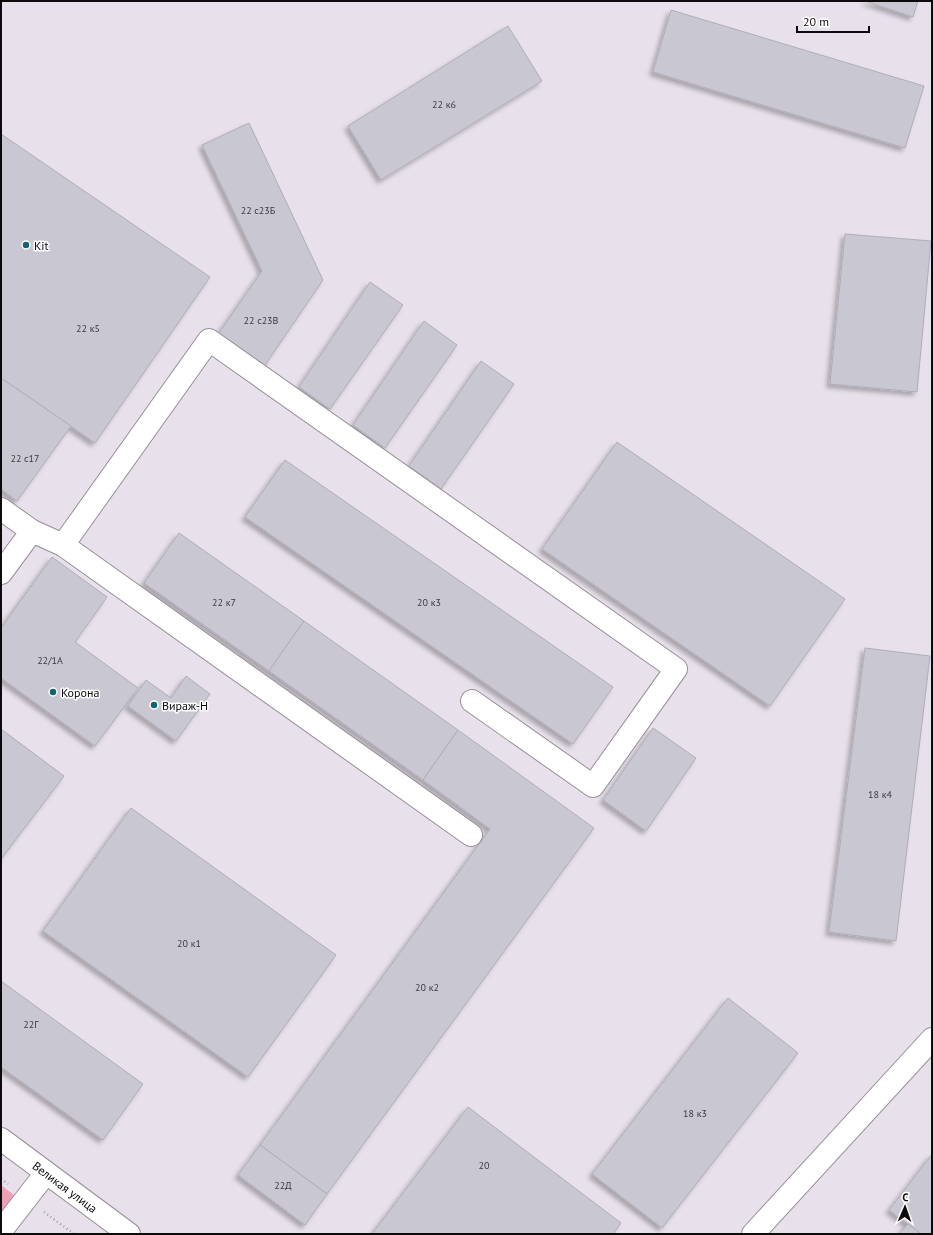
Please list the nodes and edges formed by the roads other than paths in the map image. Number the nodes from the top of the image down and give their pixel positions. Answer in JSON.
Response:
{"nodes":[{"id":1,"x":1,"y":509,"type":"edge"},
{"id":2,"x":32,"y":531,"type":"junction"},
{"id":3,"x":64,"y":545,"type":"junction"},
{"id":4,"x":1,"y":573,"type":"edge"},
{"id":5,"x":472,"y":701,"type":"dead end"},
{"id":6,"x":471,"y":835,"type":"dead end"},
{"id":7,"x":932,"y":1039,"type":"edge"},
{"id":8,"x":1,"y":1139,"type":"edge"},
{"id":9,"x":46,"y":1173,"type":"junction"},
{"id":10,"x":1,"y":1231,"type":"edge"},
{"id":11,"x":129,"y":1234,"type":"edge"},
{"id":12,"x":753,"y":1234,"type":"edge"}],
"edges":[{"from":1,"to":2,"type":"main road"},
{"from":2,"to":3,"type":"main road"},
{"from":2,"to":4,"type":"main road"},
{"from":3,"to":5,"type":"main road"},
{"from":3,"to":6,"type":"main road"},
{"from":7,"to":12,"type":"main road"},
{"from":8,"to":9,"type":"main road","name":"Великая улица"},
{"from":9,"to":10,"type":"main road"},
{"from":9,"to":11,"type":"main road","name":"Великая улица"}]}
